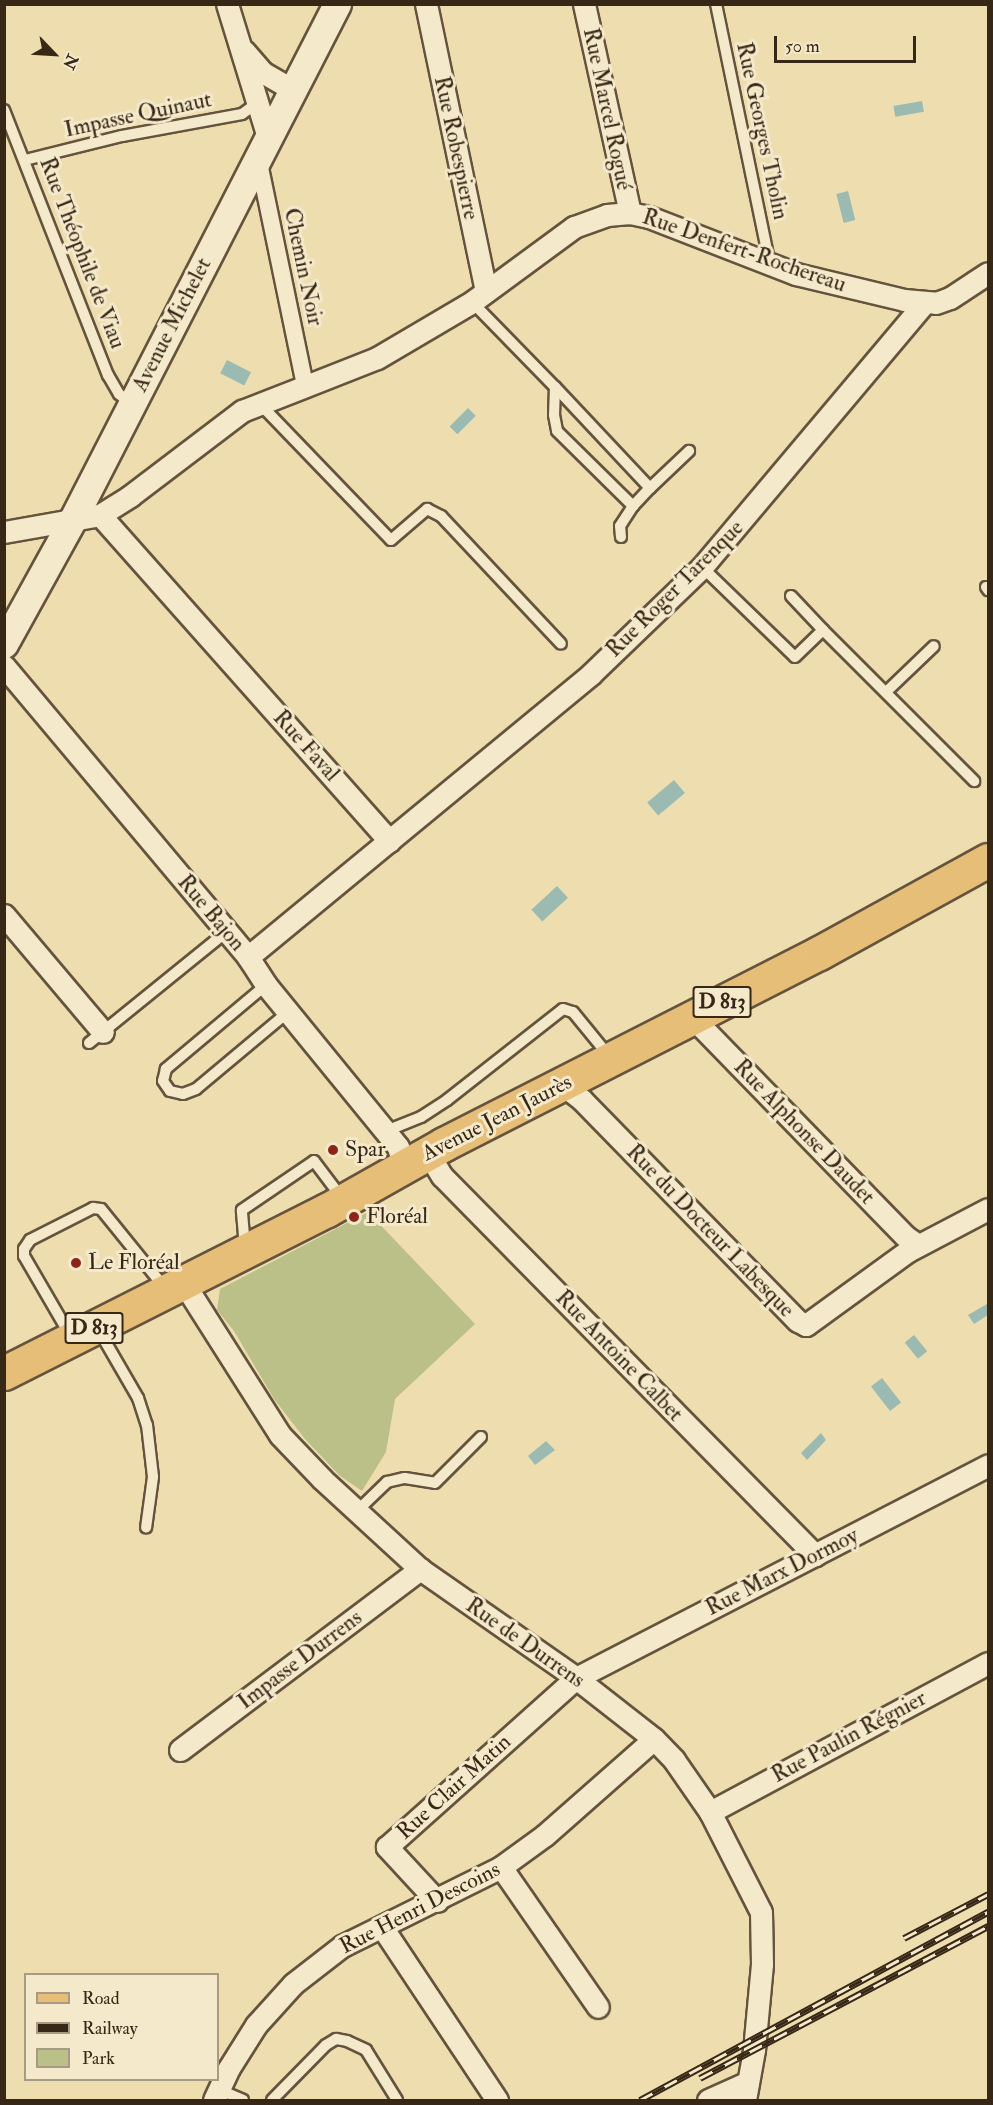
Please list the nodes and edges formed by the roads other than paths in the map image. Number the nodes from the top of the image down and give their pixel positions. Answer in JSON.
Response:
{"nodes":[{"id":1,"x":227,"y":4,"type":"edge"},
{"id":2,"x":337,"y":4,"type":"edge"},
{"id":3,"x":426,"y":4,"type":"edge"},
{"id":4,"x":584,"y":4,"type":"edge"},
{"id":5,"x":716,"y":4,"type":"edge"},
{"id":6,"x":236,"y":37,"type":"junction"},
{"id":7,"x":255,"y":99,"type":"junction"},
{"id":8,"x":287,"y":99,"type":"junction"},
{"id":9,"x":4,"y":110,"type":"edge"},
{"id":10,"x":263,"y":147,"type":"junction"},
{"id":11,"x":25,"y":160,"type":"junction"},
{"id":12,"x":630,"y":213,"type":"junction"},
{"id":13,"x":770,"y":264,"type":"junction"},
{"id":14,"x":988,"y":273,"type":"edge"},
{"id":15,"x":479,"y":297,"type":"junction"},
{"id":16,"x":926,"y":302,"type":"junction"},
{"id":17,"x":305,"y":385,"type":"junction"},
{"id":18,"x":555,"y":387,"type":"junction"},
{"id":19,"x":259,"y":403,"type":"junction"},
{"id":20,"x":131,"y":404,"type":"junction"},
{"id":21,"x":689,"y":451,"type":"dead end"},
{"id":22,"x":650,"y":488,"type":"junction"},
{"id":23,"x":633,"y":506,"type":"junction"},
{"id":24,"x":100,"y":515,"type":"junction"},
{"id":25,"x":73,"y":519,"type":"junction"},
{"id":26,"x":4,"y":532,"type":"edge"},
{"id":27,"x":621,"y":537,"type":"dead end"},
{"id":28,"x":702,"y":567,"type":"junction"},
{"id":29,"x":791,"y":596,"type":"dead end"},
{"id":30,"x":824,"y":630,"type":"junction"},
{"id":31,"x":4,"y":644,"type":"edge"},
{"id":32,"x":561,"y":644,"type":"dead end"},
{"id":33,"x":934,"y":646,"type":"dead end"},
{"id":34,"x":4,"y":666,"type":"edge"},
{"id":35,"x":886,"y":692,"type":"junction"},
{"id":36,"x":974,"y":781,"type":"dead end"},
{"id":37,"x":389,"y":841,"type":"junction"},
{"id":38,"x":988,"y":860,"type":"edge"},
{"id":39,"x":4,"y":915,"type":"edge"},
{"id":40,"x":226,"y":932,"type":"junction"},
{"id":41,"x":248,"y":957,"type":"junction"},
{"id":42,"x":266,"y":985,"type":"junction"},
{"id":43,"x":288,"y":1012,"type":"junction"},
{"id":44,"x":692,"y":1017,"type":"junction"},
{"id":45,"x":96,"y":1037,"type":"joint"},
{"id":46,"x":611,"y":1058,"type":"junction"},
{"id":47,"x":563,"y":1085,"type":"junction"},
{"id":48,"x":386,"y":1131,"type":"junction"},
{"id":49,"x":416,"y":1160,"type":"junction"},
{"id":50,"x":344,"y":1200,"type":"junction"},
{"id":51,"x":988,"y":1209,"type":"edge"},
{"id":52,"x":918,"y":1245,"type":"junction"},
{"id":53,"x":245,"y":1251,"type":"junction"},
{"id":54,"x":175,"y":1286,"type":"junction"},
{"id":55,"x":84,"y":1332,"type":"junction"},
{"id":56,"x":4,"y":1373,"type":"edge"},
{"id":57,"x":482,"y":1437,"type":"dead end"},
{"id":58,"x":988,"y":1465,"type":"edge"},
{"id":59,"x":357,"y":1511,"type":"junction"},
{"id":60,"x":146,"y":1528,"type":"dead end"},
{"id":61,"x":814,"y":1555,"type":"junction"},
{"id":62,"x":420,"y":1569,"type":"junction"},
{"id":63,"x":988,"y":1663,"type":"edge"},
{"id":64,"x":576,"y":1678,"type":"junction"},
{"id":65,"x":654,"y":1739,"type":"junction"},
{"id":66,"x":180,"y":1750,"type":"dead end"},
{"id":67,"x":710,"y":1812,"type":"junction"},
{"id":68,"x":501,"y":1867,"type":"junction"},
{"id":69,"x":437,"y":1901,"type":"junction"},
{"id":70,"x":382,"y":1927,"type":"junction"},
{"id":71,"x":598,"y":2007,"type":"dead end"},
{"id":72,"x":747,"y":2091,"type":"edge"},
{"id":73,"x":217,"y":2095,"type":"edge"},
{"id":74,"x":243,"y":2100,"type":"edge"},
{"id":75,"x":272,"y":2100,"type":"edge"},
{"id":76,"x":397,"y":2100,"type":"edge"},
{"id":77,"x":496,"y":2100,"type":"edge"},
{"id":78,"x":708,"y":2100,"type":"edge"}],
"edges":[{"from":1,"to":6,"type":"street"},
{"from":2,"to":8,"type":"street","name":"Avenue Michelet"},
{"from":3,"to":15,"type":"street","name":"Rue Robespierre"},
{"from":4,"to":12,"type":"street","name":"Rue Marcel Rogué"},
{"from":5,"to":13,"type":"lane","name":"Rue Georges Tholin"},
{"from":6,"to":7,"type":"street"},
{"from":6,"to":8,"type":"street"},
{"from":7,"to":8,"type":"street"},
{"from":7,"to":10,"type":"street"},
{"from":7,"to":11,"type":"lane","name":"Impasse Quinaut"},
{"from":8,"to":10,"type":"street","name":"Avenue Michelet"},
{"from":9,"to":11,"type":"lane","name":"Rue Théophile de Viau"},
{"from":10,"to":17,"type":"street","name":"Chemin Noir"},
{"from":10,"to":20,"type":"street","name":"Avenue Michelet"},
{"from":11,"to":20,"type":"lane","name":"Rue Théophile de Viau"},
{"from":12,"to":13,"type":"street","name":"Rue Denfert-Rochereau"},
{"from":12,"to":15,"type":"street","name":"Rue Denfert-Rochereau"},
{"from":13,"to":16,"type":"street","name":"Rue Denfert-Rochereau"},
{"from":14,"to":16,"type":"street","name":"Rue Denfert-Rochereau"},
{"from":15,"to":17,"type":"street","name":"Rue Denfert-Rochereau"},
{"from":15,"to":18,"type":"lane"},
{"from":16,"to":28,"type":"street","name":"Rue Roger Tarenque"},
{"from":17,"to":19,"type":"street","name":"Rue Denfert-Rochereau"},
{"from":18,"to":22,"type":"lane"},
{"from":18,"to":23,"type":"lane"},
{"from":19,"to":24,"type":"street","name":"Rue Denfert-Rochereau"},
{"from":19,"to":32,"type":"lane"},
{"from":20,"to":25,"type":"street","name":"Avenue Michelet"},
{"from":21,"to":22,"type":"lane"},
{"from":22,"to":23,"type":"lane"},
{"from":23,"to":27,"type":"lane"},
{"from":24,"to":25,"type":"street","name":"Rue Denfert-Rochereau"},
{"from":24,"to":37,"type":"street","name":"Rue Faval"},
{"from":25,"to":26,"type":"street","name":"Rue Denfert-Rochereau"},
{"from":25,"to":31,"type":"street","name":"Avenue Michelet"},
{"from":28,"to":30,"type":"lane"},
{"from":28,"to":37,"type":"street","name":"Rue Roger Tarenque"},
{"from":29,"to":30,"type":"lane"},
{"from":30,"to":35,"type":"lane"},
{"from":33,"to":35,"type":"lane"},
{"from":34,"to":40,"type":"street","name":"Rue Bajon"},
{"from":35,"to":36,"type":"lane"},
{"from":37,"to":41,"type":"street"},
{"from":38,"to":44,"type":"main road","name":"Avenue Jean Jaurès","number":"D 813"},
{"from":39,"to":45,"type":"street"},
{"from":40,"to":41,"type":"street","name":"Rue Bajon"},
{"from":40,"to":45,"type":"lane"},
{"from":41,"to":42,"type":"street","name":"Rue Bajon"},
{"from":42,"to":43,"type":"street","name":"Rue Bajon"},
{"from":42,"to":43,"type":"lane"},
{"from":43,"to":48,"type":"street","name":"Rue Bajon"},
{"from":44,"to":46,"type":"main road","name":"Avenue Jean Jaurès","number":"D 813"},
{"from":44,"to":52,"type":"street","name":"Rue Alphonse Daudet"},
{"from":46,"to":47,"type":"main road","name":"Avenue Jean Jaurès","number":"D 813"},
{"from":46,"to":48,"type":"lane"},
{"from":47,"to":49,"type":"main road","name":"Avenue Jean Jaurès","number":"D 813"},
{"from":47,"to":52,"type":"street","name":"Rue du Docteur Labesque"},
{"from":48,"to":49,"type":"street","name":"Rue Bajon"},
{"from":49,"to":50,"type":"main road","name":"Avenue Jean Jaurès","number":"D 813"},
{"from":49,"to":61,"type":"street","name":"Rue Antoine Calbet"},
{"from":50,"to":53,"type":"main road","name":"Avenue Jean Jaurès","number":"D 813"},
{"from":50,"to":53,"type":"lane"},
{"from":51,"to":52,"type":"street","name":"Rue du Docteur Labesque"},
{"from":53,"to":54,"type":"main road","name":"Avenue Jean Jaurès","number":"D 813"},
{"from":54,"to":55,"type":"main road","name":"Avenue Jean Jaurès","number":"D 813"},
{"from":54,"to":55,"type":"lane"},
{"from":54,"to":59,"type":"street","name":"Rue de Durrens"},
{"from":55,"to":56,"type":"main road","name":"Avenue Jean Jaurès","number":"D 813"},
{"from":55,"to":60,"type":"lane"},
{"from":57,"to":59,"type":"lane"},
{"from":58,"to":61,"type":"street","name":"Rue Marx Dormoy"},
{"from":59,"to":62,"type":"street","name":"Rue de Durrens"},
{"from":61,"to":64,"type":"street","name":"Rue Marx Dormoy"},
{"from":62,"to":64,"type":"street","name":"Rue de Durrens"},
{"from":62,"to":66,"type":"street","name":"Impasse Durrens"},
{"from":63,"to":67,"type":"street","name":"Rue Paulin Régnier"},
{"from":64,"to":65,"type":"street","name":"Rue de Durrens"},
{"from":64,"to":69,"type":"street","name":"Rue Clair Matin"},
{"from":65,"to":67,"type":"street","name":"Rue de Durrens"},
{"from":65,"to":68,"type":"street","name":"Rue Henri Descoins"},
{"from":67,"to":72,"type":"street","name":"Rue de Durrens"},
{"from":68,"to":69,"type":"street","name":"Rue Henri Descoins"},
{"from":68,"to":71,"type":"street"},
{"from":69,"to":70,"type":"street","name":"Rue Henri Descoins"},
{"from":70,"to":73,"type":"street","name":"Rue Henri Descoins"},
{"from":70,"to":77,"type":"street"},
{"from":72,"to":78,"type":"street"},
{"from":73,"to":74,"type":"lane"},
{"from":75,"to":76,"type":"lane"}]}
